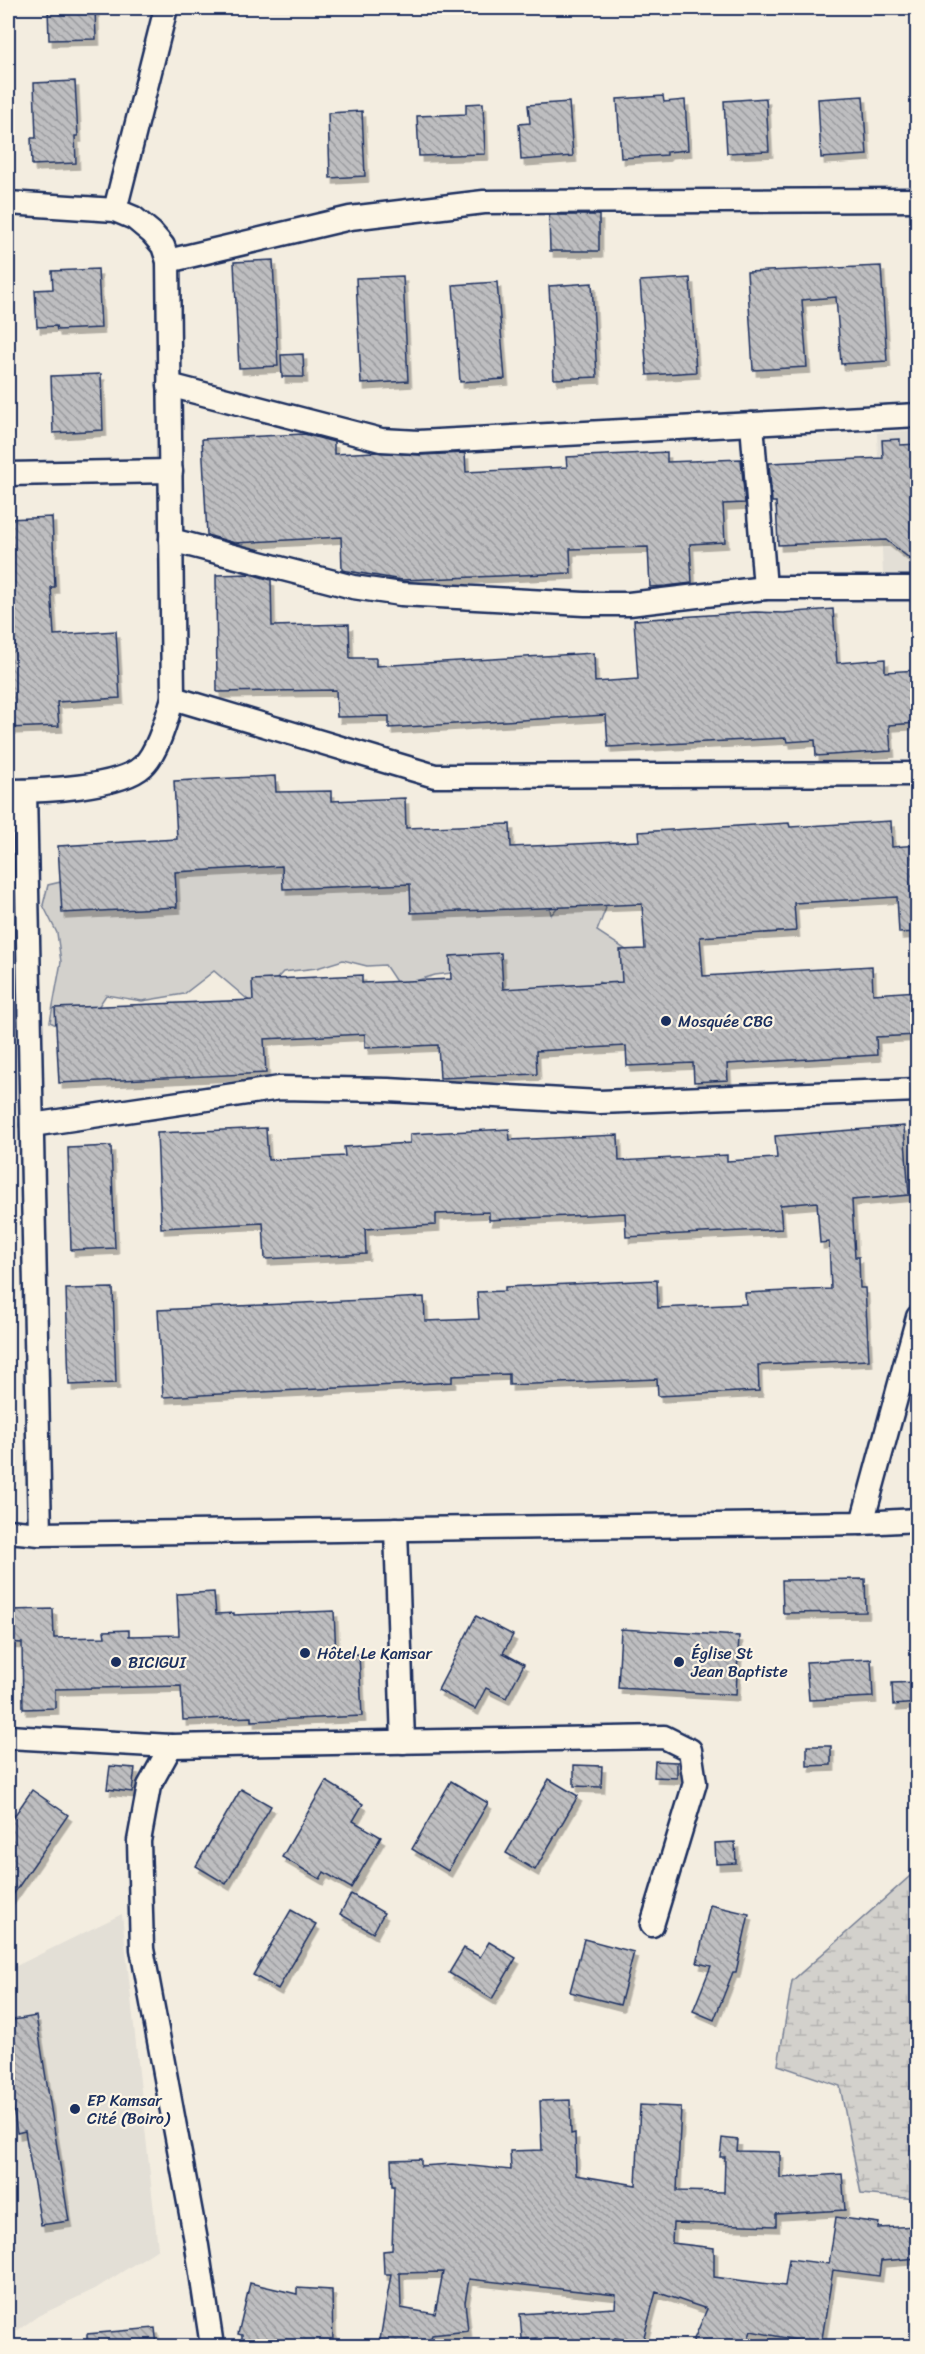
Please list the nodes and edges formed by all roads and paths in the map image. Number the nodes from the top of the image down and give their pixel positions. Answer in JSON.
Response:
{"nodes":[{"id":1,"x":165,"y":8,"type":"edge"},
{"id":2,"x":918,"y":200,"type":"edge"},
{"id":3,"x":8,"y":202,"type":"edge"},
{"id":4,"x":115,"y":210,"type":"junction"},
{"id":5,"x":168,"y":261,"type":"junction"},
{"id":6,"x":169,"y":385,"type":"junction"},
{"id":7,"x":918,"y":415,"type":"edge"},
{"id":8,"x":752,"y":424,"type":"junction"},
{"id":9,"x":171,"y":471,"type":"junction"},
{"id":10,"x":8,"y":474,"type":"edge"},
{"id":11,"x":171,"y":540,"type":"junction"},
{"id":12,"x":765,"y":588,"type":"junction"},
{"id":13,"x":918,"y":588,"type":"edge"},
{"id":14,"x":173,"y":698,"type":"junction"},
{"id":15,"x":918,"y":774,"type":"edge"},
{"id":16,"x":16,"y":791,"type":"edge"},
{"id":17,"x":918,"y":1090,"type":"edge"},
{"id":18,"x":32,"y":1125,"type":"junction"},
{"id":19,"x":918,"y":1317,"type":"edge"},
{"id":20,"x":918,"y":1520,"type":"edge"},
{"id":21,"x":862,"y":1523,"type":"junction"},
{"id":22,"x":396,"y":1529,"type":"junction"},
{"id":23,"x":8,"y":1531,"type":"edge"},
{"id":24,"x":40,"y":1534,"type":"junction"},
{"id":25,"x":8,"y":1737,"type":"edge"},
{"id":26,"x":403,"y":1742,"type":"junction"},
{"id":27,"x":171,"y":1746,"type":"junction"},
{"id":28,"x":652,"y":1925,"type":"dead end"},
{"id":29,"x":212,"y":2346,"type":"edge"}],
"edges":[{"from":1,"to":4,"type":"street"},
{"from":2,"to":5,"type":"street"},
{"from":3,"to":4,"type":"street"},
{"from":4,"to":5,"type":"street"},
{"from":5,"to":6,"type":"street"},
{"from":6,"to":8,"type":"street"},
{"from":6,"to":9,"type":"street"},
{"from":7,"to":8,"type":"street"},
{"from":8,"to":12,"type":"street"},
{"from":9,"to":10,"type":"street"},
{"from":9,"to":11,"type":"street"},
{"from":11,"to":12,"type":"street"},
{"from":11,"to":14,"type":"street"},
{"from":12,"to":13,"type":"street"},
{"from":14,"to":15,"type":"street"},
{"from":14,"to":16,"type":"street"},
{"from":16,"to":18,"type":"street"},
{"from":17,"to":18,"type":"street"},
{"from":18,"to":24,"type":"street"},
{"from":19,"to":21,"type":"street"},
{"from":20,"to":21,"type":"street"},
{"from":21,"to":22,"type":"street"},
{"from":22,"to":24,"type":"street"},
{"from":22,"to":26,"type":"street"},
{"from":23,"to":24,"type":"street"},
{"from":25,"to":27,"type":"street"},
{"from":26,"to":27,"type":"street"},
{"from":26,"to":28,"type":"street"},
{"from":27,"to":29,"type":"street"}]}
